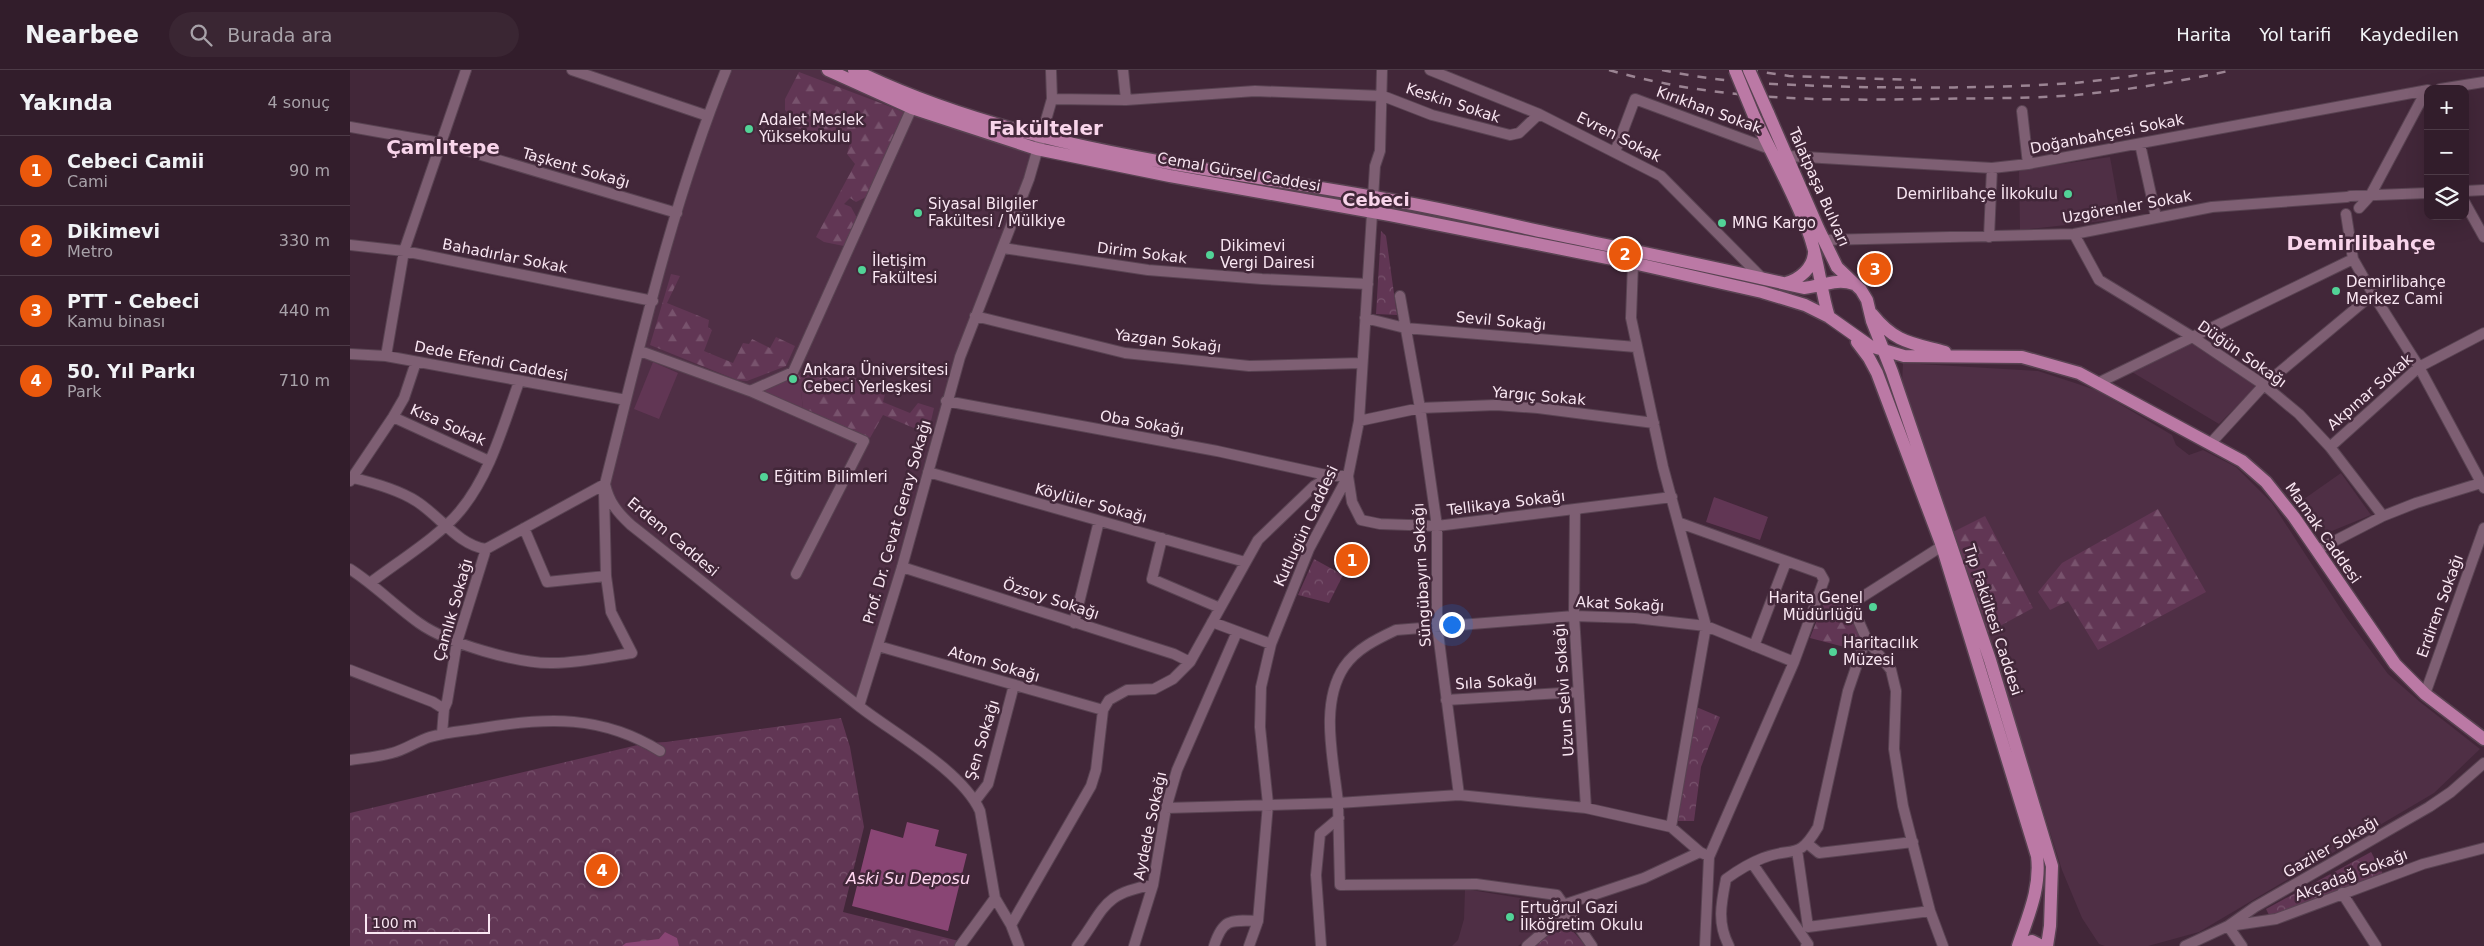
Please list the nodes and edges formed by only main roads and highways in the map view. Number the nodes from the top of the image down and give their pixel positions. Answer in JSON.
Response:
{"nodes":[{"id":1,"x":828,"y":70,"type":"edge"},
{"id":2,"x":854,"y":70,"type":"edge"},
{"id":3,"x":1735,"y":70,"type":"edge"},
{"id":4,"x":1749,"y":70,"type":"edge"},
{"id":5,"x":914,"y":103,"type":"junction"},
{"id":6,"x":1814,"y":250,"type":"junction"},
{"id":7,"x":1786,"y":284,"type":"junction"},
{"id":8,"x":1854,"y":284,"type":"junction"},
{"id":9,"x":1821,"y":286,"type":"junction"},
{"id":10,"x":1869,"y":310,"type":"junction"},
{"id":11,"x":1829,"y":317,"type":"junction"},
{"id":12,"x":1845,"y":329,"type":"junction"},
{"id":13,"x":1884,"y":351,"type":"junction"},
{"id":14,"x":1957,"y":355,"type":"junction"},
{"id":15,"x":2484,"y":739,"type":"edge"},
{"id":16,"x":2018,"y":946,"type":"edge"},
{"id":17,"x":2042,"y":946,"type":"edge"},
{"id":18,"x":2047,"y":946,"type":"edge"}],
"edges":[{"from":1,"to":5,"type":"main road","name":"Cemal Gürsel Caddesi"},
{"from":2,"to":5,"type":"main road","name":"Cemal Gürsel Caddesi"},
{"from":3,"to":6,"type":"main road","name":"Talatpaşa Bulvarı","bridge":true},
{"from":4,"to":8,"type":"main road","name":"Talatpaşa Bulvarı","bridge":true},
{"from":5,"to":7,"type":"main road","name":"Cemal Gürsel Caddesi"},
{"from":5,"to":11,"type":"main road","name":"Cemal Gürsel Caddesi"},
{"from":6,"to":7,"type":"main road"},
{"from":6,"to":9,"type":"main road","name":"Talatpaşa Bulvarı"},
{"from":7,"to":9,"type":"main road","name":"Cemal Gürsel Caddesi"},
{"from":8,"to":9,"type":"main road"},
{"from":8,"to":10,"type":"main road","name":"Talatpaşa Bulvarı"},
{"from":9,"to":11,"type":"main road"},
{"from":10,"to":12,"type":"main road"},
{"from":10,"to":13,"type":"main road","name":"Tıp Fakültesi Caddesi"},
{"from":10,"to":14,"type":"main road","name":"Mamak Caddesi"},
{"from":11,"to":12,"type":"main road"},
{"from":12,"to":13,"type":"main road","name":"Mamak Caddesi"},
{"from":12,"to":16,"type":"main road","name":"Tıp Fakültesi Caddesi"},
{"from":13,"to":14,"type":"main road","name":"Mamak Caddesi"},
{"from":13,"to":18,"type":"main road","name":"Tıp Fakültesi Caddesi"},
{"from":14,"to":15,"type":"main road","name":"Mamak Caddesi"},
{"from":16,"to":17,"type":"main road"}]}
